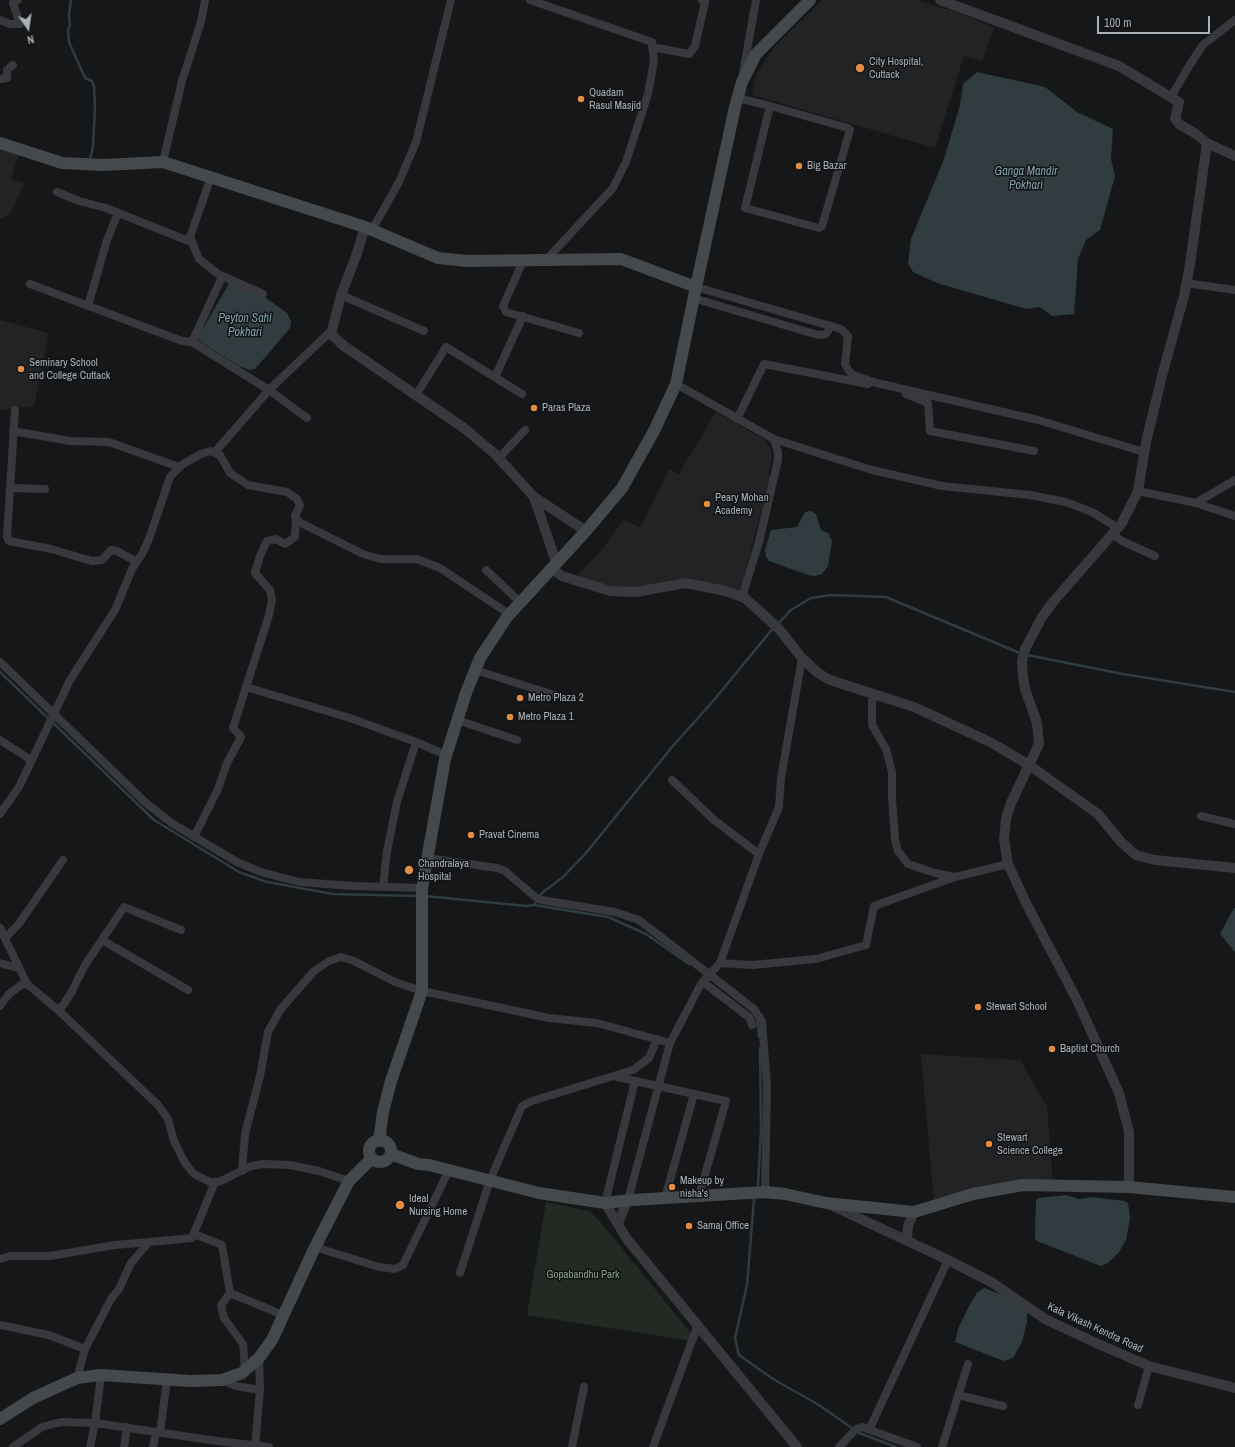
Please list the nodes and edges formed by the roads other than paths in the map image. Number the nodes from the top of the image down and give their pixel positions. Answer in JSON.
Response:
{"nodes":[{"id":1,"x":18,"y":0,"type":"edge"},
{"id":2,"x":205,"y":0,"type":"edge"},
{"id":3,"x":451,"y":0,"type":"edge"},
{"id":4,"x":530,"y":0,"type":"edge"},
{"id":5,"x":702,"y":0,"type":"edge"},
{"id":6,"x":756,"y":0,"type":"edge"},
{"id":7,"x":810,"y":0,"type":"edge"},
{"id":8,"x":946,"y":1,"type":"edge"},
{"id":9,"x":0,"y":20,"type":"edge"},
{"id":10,"x":1235,"y":20,"type":"edge"},
{"id":11,"x":652,"y":47,"type":"junction"},
{"id":12,"x":13,"y":65,"type":"dead end"},
{"id":13,"x":0,"y":79,"type":"edge"},
{"id":14,"x":742,"y":82,"type":"junction"},
{"id":15,"x":1171,"y":97,"type":"junction"},
{"id":16,"x":738,"y":98,"type":"junction"},
{"id":17,"x":770,"y":106,"type":"junction"},
{"id":18,"x":0,"y":143,"type":"edge"},
{"id":19,"x":1207,"y":143,"type":"junction"},
{"id":20,"x":1235,"y":156,"type":"edge"},
{"id":21,"x":163,"y":162,"type":"junction"},
{"id":22,"x":211,"y":177,"type":"junction"},
{"id":23,"x":57,"y":192,"type":"dead end"},
{"id":24,"x":118,"y":213,"type":"junction"},
{"id":25,"x":369,"y":229,"type":"junction"},
{"id":26,"x":191,"y":242,"type":"junction"},
{"id":27,"x":546,"y":260,"type":"junction"},
{"id":28,"x":523,"y":261,"type":"junction"},
{"id":29,"x":220,"y":275,"type":"junction"},
{"id":30,"x":1186,"y":283,"type":"junction"},
{"id":31,"x":30,"y":284,"type":"dead end"},
{"id":32,"x":1235,"y":290,"type":"edge"},
{"id":33,"x":694,"y":293,"type":"junction"},
{"id":34,"x":263,"y":294,"type":"dead end"},
{"id":35,"x":341,"y":295,"type":"junction"},
{"id":36,"x":88,"y":306,"type":"junction"},
{"id":37,"x":523,"y":316,"type":"junction"},
{"id":38,"x":831,"y":326,"type":"junction"},
{"id":39,"x":332,"y":330,"type":"junction"},
{"id":40,"x":424,"y":331,"type":"dead end"},
{"id":41,"x":579,"y":333,"type":"dead end"},
{"id":42,"x":192,"y":342,"type":"junction"},
{"id":43,"x":495,"y":377,"type":"junction"},
{"id":44,"x":676,"y":384,"type":"junction"},
{"id":45,"x":269,"y":390,"type":"junction"},
{"id":46,"x":522,"y":394,"type":"dead end"},
{"id":47,"x":416,"y":395,"type":"junction"},
{"id":48,"x":15,"y":410,"type":"dead end"},
{"id":49,"x":307,"y":418,"type":"dead end"},
{"id":50,"x":738,"y":419,"type":"junction"},
{"id":51,"x":525,"y":430,"type":"dead end"},
{"id":52,"x":14,"y":431,"type":"junction"},
{"id":53,"x":774,"y":439,"type":"junction"},
{"id":54,"x":1034,"y":450,"type":"dead end"},
{"id":55,"x":215,"y":452,"type":"junction"},
{"id":56,"x":1144,"y":452,"type":"junction"},
{"id":57,"x":499,"y":458,"type":"junction"},
{"id":58,"x":179,"y":467,"type":"junction"},
{"id":59,"x":1235,"y":480,"type":"edge"},
{"id":60,"x":10,"y":488,"type":"junction"},
{"id":61,"x":45,"y":489,"type":"dead end"},
{"id":62,"x":1138,"y":491,"type":"junction"},
{"id":63,"x":534,"y":497,"type":"junction"},
{"id":64,"x":1196,"y":503,"type":"junction"},
{"id":65,"x":1235,"y":516,"type":"edge"},
{"id":66,"x":296,"y":519,"type":"junction"},
{"id":67,"x":586,"y":531,"type":"junction"},
{"id":68,"x":1115,"y":531,"type":"junction"},
{"id":69,"x":1155,"y":556,"type":"dead end"},
{"id":70,"x":137,"y":562,"type":"junction"},
{"id":71,"x":554,"y":565,"type":"junction"},
{"id":72,"x":486,"y":570,"type":"dead end"},
{"id":73,"x":742,"y":597,"type":"junction"},
{"id":74,"x":520,"y":602,"type":"junction"},
{"id":75,"x":509,"y":614,"type":"junction"},
{"id":76,"x":802,"y":658,"type":"junction"},
{"id":77,"x":0,"y":662,"type":"edge"},
{"id":78,"x":475,"y":670,"type":"junction"},
{"id":79,"x":246,"y":687,"type":"junction"},
{"id":80,"x":872,"y":694,"type":"junction"},
{"id":81,"x":564,"y":698,"type":"dead end"},
{"id":82,"x":53,"y":715,"type":"junction"},
{"id":83,"x":458,"y":720,"type":"junction"},
{"id":84,"x":0,"y":740,"type":"edge"},
{"id":85,"x":517,"y":740,"type":"dead end"},
{"id":86,"x":416,"y":742,"type":"junction"},
{"id":87,"x":446,"y":755,"type":"junction"},
{"id":88,"x":31,"y":760,"type":"junction"},
{"id":89,"x":1029,"y":765,"type":"junction"},
{"id":90,"x":672,"y":780,"type":"dead end"},
{"id":91,"x":0,"y":814,"type":"edge"},
{"id":92,"x":1201,"y":816,"type":"dead end"},
{"id":93,"x":1235,"y":824,"type":"edge"},
{"id":94,"x":194,"y":837,"type":"junction"},
{"id":95,"x":759,"y":854,"type":"junction"},
{"id":96,"x":427,"y":858,"type":"junction"},
{"id":97,"x":63,"y":860,"type":"dead end"},
{"id":98,"x":1008,"y":864,"type":"junction"},
{"id":99,"x":1235,"y":868,"type":"edge"},
{"id":100,"x":955,"y":877,"type":"junction"},
{"id":101,"x":382,"y":887,"type":"junction"},
{"id":102,"x":422,"y":891,"type":"junction"},
{"id":103,"x":0,"y":928,"type":"edge"},
{"id":104,"x":181,"y":930,"type":"dead end"},
{"id":105,"x":5,"y":938,"type":"junction"},
{"id":106,"x":102,"y":940,"type":"junction"},
{"id":107,"x":0,"y":963,"type":"edge"},
{"id":108,"x":720,"y":963,"type":"junction"},
{"id":109,"x":18,"y":968,"type":"junction"},
{"id":110,"x":710,"y":974,"type":"junction"},
{"id":111,"x":703,"y":982,"type":"junction"},
{"id":112,"x":27,"y":984,"type":"junction"},
{"id":113,"x":188,"y":990,"type":"dead end"},
{"id":114,"x":422,"y":991,"type":"junction"},
{"id":115,"x":0,"y":1006,"type":"edge"},
{"id":116,"x":59,"y":1011,"type":"junction"},
{"id":117,"x":752,"y":1025,"type":"dead end"},
{"id":118,"x":657,"y":1039,"type":"junction"},
{"id":119,"x":670,"y":1043,"type":"junction"},
{"id":120,"x":613,"y":1076,"type":"junction"},
{"id":121,"x":635,"y":1081,"type":"junction"},
{"id":122,"x":659,"y":1086,"type":"junction"},
{"id":123,"x":694,"y":1094,"type":"junction"},
{"id":124,"x":379,"y":1141,"type":"junction"},
{"id":125,"x":391,"y":1154,"type":"junction"},
{"id":126,"x":372,"y":1158,"type":"junction"},
{"id":127,"x":449,"y":1170,"type":"junction"},
{"id":128,"x":242,"y":1171,"type":"junction"},
{"id":129,"x":490,"y":1180,"type":"junction"},
{"id":130,"x":350,"y":1181,"type":"junction"},
{"id":131,"x":215,"y":1182,"type":"junction"},
{"id":132,"x":1129,"y":1187,"type":"junction"},
{"id":133,"x":765,"y":1192,"type":"junction"},
{"id":134,"x":699,"y":1196,"type":"junction"},
{"id":135,"x":1235,"y":1197,"type":"edge"},
{"id":136,"x":665,"y":1198,"type":"junction"},
{"id":137,"x":628,"y":1200,"type":"junction"},
{"id":138,"x":606,"y":1203,"type":"junction"},
{"id":139,"x":826,"y":1203,"type":"junction"},
{"id":140,"x":914,"y":1212,"type":"junction"},
{"id":141,"x":618,"y":1223,"type":"junction"},
{"id":142,"x":194,"y":1234,"type":"junction"},
{"id":143,"x":907,"y":1240,"type":"junction"},
{"id":144,"x":149,"y":1242,"type":"junction"},
{"id":145,"x":315,"y":1247,"type":"junction"},
{"id":146,"x":0,"y":1259,"type":"edge"},
{"id":147,"x":948,"y":1260,"type":"junction"},
{"id":148,"x":460,"y":1273,"type":"dead end"},
{"id":149,"x":230,"y":1294,"type":"junction"},
{"id":150,"x":283,"y":1316,"type":"junction"},
{"id":151,"x":0,"y":1325,"type":"edge"},
{"id":152,"x":697,"y":1327,"type":"junction"},
{"id":153,"x":85,"y":1349,"type":"junction"},
{"id":154,"x":259,"y":1358,"type":"junction"},
{"id":155,"x":968,"y":1364,"type":"dead end"},
{"id":156,"x":1149,"y":1366,"type":"junction"},
{"id":157,"x":246,"y":1370,"type":"junction"},
{"id":158,"x":101,"y":1376,"type":"junction"},
{"id":159,"x":77,"y":1378,"type":"junction"},
{"id":160,"x":167,"y":1379,"type":"junction"},
{"id":161,"x":222,"y":1380,"type":"junction"},
{"id":162,"x":584,"y":1387,"type":"dead end"},
{"id":163,"x":1235,"y":1388,"type":"edge"},
{"id":164,"x":260,"y":1390,"type":"junction"},
{"id":165,"x":958,"y":1395,"type":"junction"},
{"id":166,"x":1003,"y":1406,"type":"dead end"},
{"id":167,"x":1138,"y":1406,"type":"dead end"},
{"id":168,"x":0,"y":1418,"type":"edge"},
{"id":169,"x":95,"y":1423,"type":"junction"},
{"id":170,"x":127,"y":1427,"type":"junction"},
{"id":171,"x":870,"y":1428,"type":"junction"},
{"id":172,"x":158,"y":1432,"type":"junction"},
{"id":173,"x":255,"y":1446,"type":"edge"},
{"id":174,"x":13,"y":1447,"type":"edge"},
{"id":175,"x":90,"y":1447,"type":"edge"},
{"id":176,"x":124,"y":1447,"type":"edge"},
{"id":177,"x":153,"y":1447,"type":"edge"},
{"id":178,"x":269,"y":1447,"type":"edge"},
{"id":179,"x":572,"y":1447,"type":"edge"},
{"id":180,"x":654,"y":1447,"type":"edge"},
{"id":181,"x":797,"y":1447,"type":"edge"},
{"id":182,"x":839,"y":1447,"type":"edge"},
{"id":183,"x":917,"y":1447,"type":"edge"},
{"id":184,"x":942,"y":1447,"type":"edge"}],
"edges":[{"from":1,"to":9,"type":"street"},
{"from":2,"to":21,"type":"street"},
{"from":3,"to":25,"type":"street"},
{"from":4,"to":11,"type":"street"},
{"from":5,"to":11,"type":"street"},
{"from":6,"to":14,"type":"street"},
{"from":7,"to":14,"type":"main road"},
{"from":8,"to":15,"type":"street"},
{"from":10,"to":15,"type":"street"},
{"from":11,"to":27,"type":"street"},
{"from":12,"to":13,"type":"street"},
{"from":14,"to":16,"type":"main road"},
{"from":15,"to":19,"type":"street"},
{"from":16,"to":17,"type":"street"},
{"from":16,"to":33,"type":"main road"},
{"from":17,"to":17,"type":"street"},
{"from":18,"to":21,"type":"main road"},
{"from":19,"to":20,"type":"street"},
{"from":19,"to":30,"type":"street"},
{"from":21,"to":22,"type":"main road"},
{"from":22,"to":25,"type":"main road"},
{"from":22,"to":26,"type":"street"},
{"from":23,"to":24,"type":"street"},
{"from":24,"to":26,"type":"street"},
{"from":24,"to":36,"type":"street"},
{"from":25,"to":28,"type":"main road"},
{"from":25,"to":35,"type":"street"},
{"from":26,"to":29,"type":"street"},
{"from":27,"to":28,"type":"main road"},
{"from":27,"to":33,"type":"main road"},
{"from":28,"to":37,"type":"street"},
{"from":29,"to":34,"type":"street"},
{"from":29,"to":42,"type":"street"},
{"from":30,"to":32,"type":"street"},
{"from":30,"to":56,"type":"street"},
{"from":31,"to":36,"type":"street"},
{"from":33,"to":38,"type":"street"},
{"from":33,"to":38,"type":"street"},
{"from":33,"to":44,"type":"main road"},
{"from":35,"to":39,"type":"street"},
{"from":35,"to":40,"type":"street"},
{"from":36,"to":42,"type":"street"},
{"from":37,"to":41,"type":"street"},
{"from":37,"to":43,"type":"street"},
{"from":38,"to":56,"type":"street"},
{"from":39,"to":45,"type":"street"},
{"from":39,"to":47,"type":"street"},
{"from":42,"to":45,"type":"street"},
{"from":43,"to":46,"type":"street"},
{"from":43,"to":47,"type":"street"},
{"from":44,"to":50,"type":"street"},
{"from":44,"to":67,"type":"main road"},
{"from":45,"to":49,"type":"street"},
{"from":45,"to":55,"type":"street"},
{"from":47,"to":57,"type":"street"},
{"from":48,"to":52,"type":"street"},
{"from":50,"to":53,"type":"street"},
{"from":50,"to":54,"type":"street"},
{"from":51,"to":57,"type":"street"},
{"from":52,"to":58,"type":"street"},
{"from":52,"to":60,"type":"street"},
{"from":53,"to":68,"type":"street"},
{"from":53,"to":73,"type":"street"},
{"from":55,"to":58,"type":"street"},
{"from":55,"to":66,"type":"street"},
{"from":56,"to":62,"type":"street"},
{"from":57,"to":63,"type":"street"},
{"from":58,"to":70,"type":"street"},
{"from":59,"to":64,"type":"street"},
{"from":60,"to":61,"type":"street"},
{"from":60,"to":70,"type":"street"},
{"from":62,"to":64,"type":"street"},
{"from":62,"to":68,"type":"street"},
{"from":63,"to":67,"type":"street"},
{"from":63,"to":71,"type":"street"},
{"from":64,"to":65,"type":"street"},
{"from":66,"to":75,"type":"street"},
{"from":66,"to":79,"type":"street"},
{"from":67,"to":71,"type":"main road"},
{"from":68,"to":69,"type":"street"},
{"from":68,"to":89,"type":"street"},
{"from":70,"to":82,"type":"street"},
{"from":71,"to":73,"type":"street"},
{"from":71,"to":74,"type":"main road"},
{"from":72,"to":74,"type":"street"},
{"from":73,"to":76,"type":"street"},
{"from":74,"to":75,"type":"main road"},
{"from":75,"to":78,"type":"main road"},
{"from":76,"to":80,"type":"street"},
{"from":76,"to":95,"type":"street"},
{"from":77,"to":82,"type":"street"},
{"from":78,"to":81,"type":"street"},
{"from":78,"to":83,"type":"main road"},
{"from":79,"to":86,"type":"street"},
{"from":79,"to":94,"type":"street"},
{"from":80,"to":89,"type":"street"},
{"from":80,"to":100,"type":"street"},
{"from":82,"to":88,"type":"street"},
{"from":82,"to":94,"type":"street"},
{"from":83,"to":85,"type":"street"},
{"from":83,"to":87,"type":"main road"},
{"from":84,"to":88,"type":"street"},
{"from":86,"to":87,"type":"street"},
{"from":86,"to":101,"type":"street"},
{"from":87,"to":96,"type":"main road"},
{"from":88,"to":91,"type":"street"},
{"from":89,"to":98,"type":"street"},
{"from":89,"to":99,"type":"street"},
{"from":90,"to":95,"type":"street"},
{"from":92,"to":93,"type":"street"},
{"from":94,"to":101,"type":"street"},
{"from":95,"to":108,"type":"street"},
{"from":96,"to":102,"type":"main road"},
{"from":96,"to":110,"type":"street"},
{"from":97,"to":105,"type":"street"},
{"from":98,"to":100,"type":"street"},
{"from":98,"to":132,"type":"street"},
{"from":100,"to":108,"type":"street"},
{"from":101,"to":102,"type":"street"},
{"from":102,"to":114,"type":"main road"},
{"from":103,"to":105,"type":"street"},
{"from":104,"to":106,"type":"street"},
{"from":105,"to":109,"type":"street"},
{"from":106,"to":113,"type":"street"},
{"from":106,"to":116,"type":"street"},
{"from":107,"to":109,"type":"street"},
{"from":108,"to":110,"type":"street"},
{"from":109,"to":112,"type":"street"},
{"from":110,"to":111,"type":"street"},
{"from":110,"to":133,"type":"street"},
{"from":111,"to":117,"type":"street"},
{"from":111,"to":119,"type":"street"},
{"from":112,"to":115,"type":"street"},
{"from":112,"to":116,"type":"street"},
{"from":114,"to":118,"type":"street"},
{"from":114,"to":124,"type":"main road"},
{"from":114,"to":128,"type":"street"},
{"from":116,"to":131,"type":"street"},
{"from":118,"to":119,"type":"street"},
{"from":118,"to":120,"type":"street"},
{"from":119,"to":122,"type":"street"},
{"from":120,"to":121,"type":"street"},
{"from":120,"to":129,"type":"street"},
{"from":121,"to":122,"type":"street"},
{"from":121,"to":138,"type":"street"},
{"from":122,"to":123,"type":"street"},
{"from":122,"to":137,"type":"street"},
{"from":123,"to":134,"type":"street"},
{"from":123,"to":136,"type":"street"},
{"from":124,"to":125,"type":"main road"},
{"from":124,"to":126,"type":"main road"},
{"from":125,"to":126,"type":"main road"},
{"from":125,"to":127,"type":"main road"},
{"from":126,"to":130,"type":"main road"},
{"from":127,"to":129,"type":"main road"},
{"from":127,"to":145,"type":"street"},
{"from":128,"to":130,"type":"street"},
{"from":128,"to":131,"type":"street"},
{"from":129,"to":138,"type":"main road"},
{"from":129,"to":148,"type":"street"},
{"from":130,"to":145,"type":"main road"},
{"from":131,"to":142,"type":"street"},
{"from":132,"to":135,"type":"main road"},
{"from":132,"to":140,"type":"main road"},
{"from":133,"to":134,"type":"main road"},
{"from":133,"to":139,"type":"main road"},
{"from":134,"to":136,"type":"main road"},
{"from":136,"to":137,"type":"main road"},
{"from":137,"to":138,"type":"main road"},
{"from":137,"to":141,"type":"street"},
{"from":138,"to":141,"type":"street"},
{"from":139,"to":140,"type":"main road"},
{"from":139,"to":143,"type":"street","name":"Kala Vikash Kendra Road"},
{"from":140,"to":143,"type":"street"},
{"from":141,"to":152,"type":"street"},
{"from":142,"to":144,"type":"street"},
{"from":142,"to":149,"type":"street"},
{"from":143,"to":147,"type":"street","name":"Kala Vikash Kendra Road"},
{"from":144,"to":146,"type":"street"},
{"from":144,"to":153,"type":"street"},
{"from":145,"to":150,"type":"main road"},
{"from":147,"to":156,"type":"street","name":"Kala Vikash Kendra Road"},
{"from":147,"to":171,"type":"street"},
{"from":149,"to":150,"type":"street"},
{"from":149,"to":157,"type":"street"},
{"from":150,"to":154,"type":"main road"},
{"from":151,"to":153,"type":"street"},
{"from":152,"to":180,"type":"street"},
{"from":152,"to":181,"type":"street"},
{"from":153,"to":159,"type":"street"},
{"from":154,"to":157,"type":"main road"},
{"from":154,"to":164,"type":"street"},
{"from":155,"to":165,"type":"street"},
{"from":156,"to":163,"type":"street","name":"Kala Vikash Kendra Road"},
{"from":156,"to":167,"type":"street"},
{"from":157,"to":161,"type":"main road"},
{"from":158,"to":159,"type":"main road"},
{"from":158,"to":160,"type":"main road"},
{"from":158,"to":169,"type":"street"},
{"from":159,"to":168,"type":"main road"},
{"from":160,"to":161,"type":"main road"},
{"from":160,"to":172,"type":"street"},
{"from":161,"to":164,"type":"street"},
{"from":162,"to":179,"type":"street"},
{"from":164,"to":173,"type":"street"},
{"from":165,"to":166,"type":"street"},
{"from":165,"to":184,"type":"street"},
{"from":169,"to":170,"type":"street"},
{"from":169,"to":174,"type":"street"},
{"from":169,"to":175,"type":"street"},
{"from":170,"to":172,"type":"street"},
{"from":170,"to":176,"type":"street"},
{"from":171,"to":182,"type":"street"},
{"from":171,"to":183,"type":"street"},
{"from":172,"to":173,"type":"street"},
{"from":172,"to":177,"type":"street"},
{"from":173,"to":178,"type":"street"}]}
